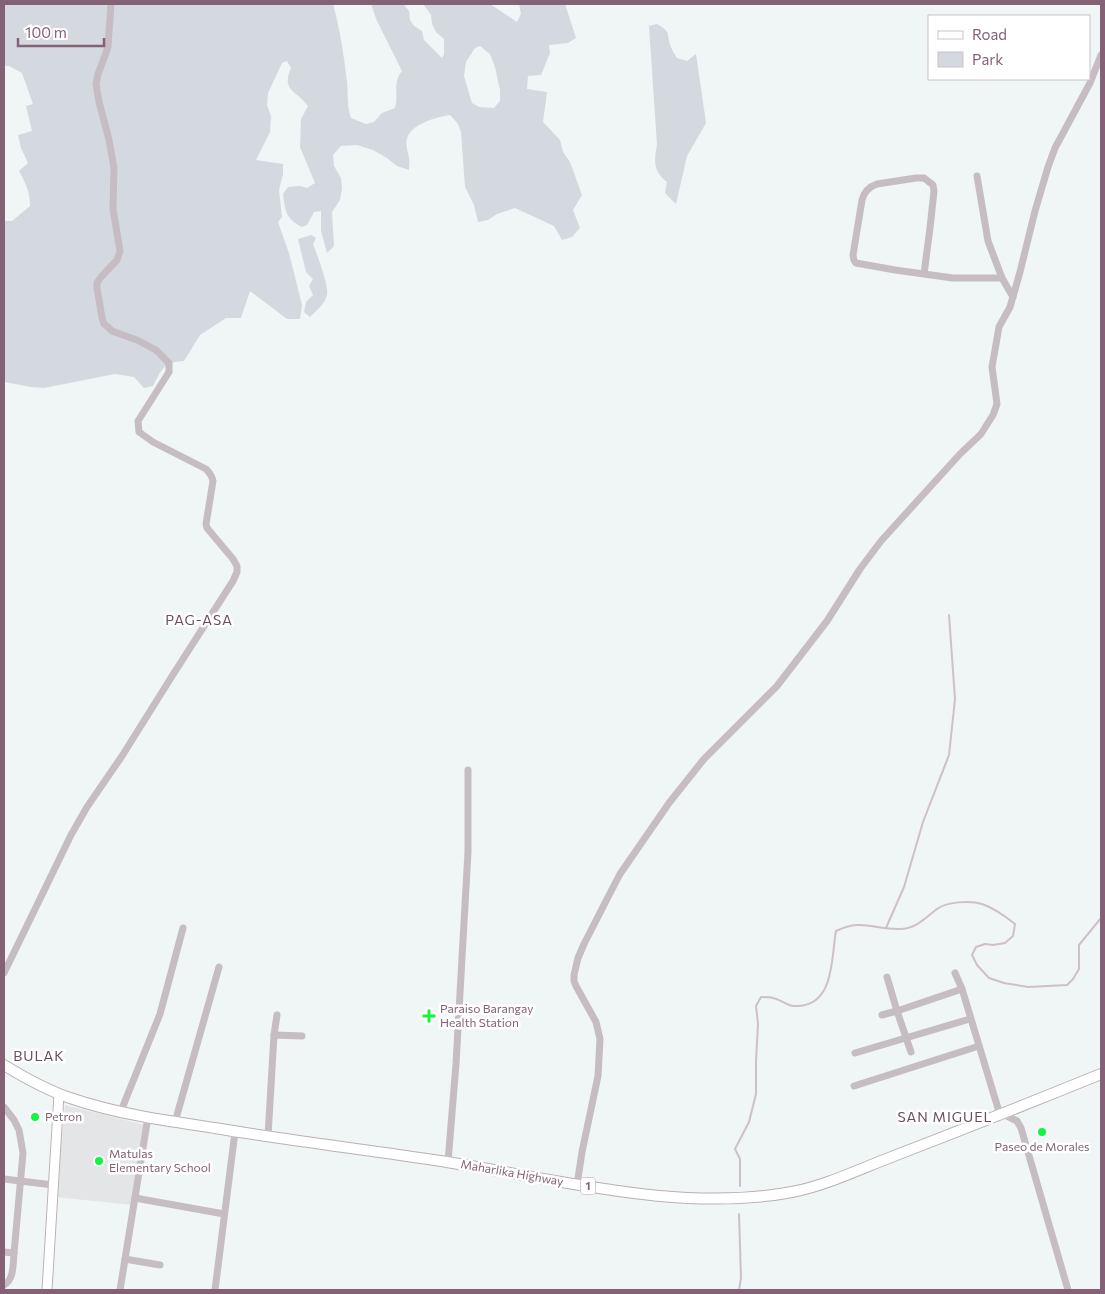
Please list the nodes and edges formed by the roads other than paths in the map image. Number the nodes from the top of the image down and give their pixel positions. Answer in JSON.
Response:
{"nodes":[{"id":1,"x":110,"y":4,"type":"edge"},
{"id":2,"x":1101,"y":55,"type":"edge"},
{"id":3,"x":977,"y":176,"type":"dead end"},
{"id":4,"x":924,"y":274,"type":"junction"},
{"id":5,"x":1002,"y":278,"type":"junction"},
{"id":6,"x":1013,"y":297,"type":"junction"},
{"id":7,"x":468,"y":770,"type":"dead end"},
{"id":8,"x":183,"y":928,"type":"dead end"},
{"id":9,"x":218,"y":967,"type":"dead end"},
{"id":10,"x":955,"y":972,"type":"dead end"},
{"id":11,"x":4,"y":973,"type":"edge"},
{"id":12,"x":887,"y":977,"type":"dead end"},
{"id":13,"x":962,"y":989,"type":"junction"},
{"id":14,"x":897,"y":1011,"type":"junction"},
{"id":15,"x":277,"y":1015,"type":"dead end"},
{"id":16,"x":882,"y":1015,"type":"dead end"},
{"id":17,"x":970,"y":1018,"type":"junction"},
{"id":18,"x":274,"y":1035,"type":"junction"},
{"id":19,"x":302,"y":1036,"type":"dead end"},
{"id":20,"x":906,"y":1038,"type":"junction"},
{"id":21,"x":979,"y":1046,"type":"junction"},
{"id":22,"x":911,"y":1052,"type":"dead end"},
{"id":23,"x":856,"y":1053,"type":"dead end"},
{"id":24,"x":4,"y":1065,"type":"edge"},
{"id":25,"x":1101,"y":1074,"type":"edge"},
{"id":26,"x":854,"y":1086,"type":"dead end"},
{"id":27,"x":59,"y":1094,"type":"junction"},
{"id":28,"x":4,"y":1107,"type":"edge"},
{"id":29,"x":121,"y":1111,"type":"junction"},
{"id":30,"x":1001,"y":1114,"type":"junction"},
{"id":31,"x":148,"y":1117,"type":"junction"},
{"id":32,"x":175,"y":1122,"type":"junction"},
{"id":33,"x":235,"y":1132,"type":"junction"},
{"id":34,"x":268,"y":1136,"type":"junction"},
{"id":35,"x":448,"y":1162,"type":"junction"},
{"id":36,"x":4,"y":1178,"type":"edge"},
{"id":37,"x":20,"y":1181,"type":"junction"},
{"id":38,"x":577,"y":1184,"type":"junction"},
{"id":39,"x":53,"y":1185,"type":"junction"},
{"id":40,"x":135,"y":1198,"type":"junction"},
{"id":41,"x":224,"y":1214,"type":"junction"},
{"id":42,"x":4,"y":1252,"type":"edge"},
{"id":43,"x":14,"y":1253,"type":"junction"},
{"id":44,"x":125,"y":1259,"type":"junction"},
{"id":45,"x":160,"y":1265,"type":"dead end"},
{"id":46,"x":6,"y":1287,"type":"edge"},
{"id":47,"x":47,"y":1290,"type":"edge"},
{"id":48,"x":120,"y":1290,"type":"edge"},
{"id":49,"x":215,"y":1290,"type":"edge"},
{"id":50,"x":1068,"y":1290,"type":"edge"}],
"edges":[{"from":1,"to":11,"type":"street"},
{"from":2,"to":6,"type":"street"},
{"from":3,"to":5,"type":"street"},
{"from":4,"to":4,"type":"street"},
{"from":4,"to":5,"type":"street"},
{"from":5,"to":6,"type":"street"},
{"from":6,"to":38,"type":"street"},
{"from":7,"to":35,"type":"street"},
{"from":8,"to":29,"type":"street"},
{"from":9,"to":32,"type":"street"},
{"from":10,"to":13,"type":"street"},
{"from":12,"to":14,"type":"street"},
{"from":13,"to":14,"type":"street"},
{"from":13,"to":17,"type":"street"},
{"from":14,"to":16,"type":"street"},
{"from":14,"to":20,"type":"street"},
{"from":15,"to":18,"type":"street"},
{"from":17,"to":20,"type":"street"},
{"from":17,"to":21,"type":"street"},
{"from":18,"to":19,"type":"street"},
{"from":18,"to":34,"type":"street"},
{"from":20,"to":22,"type":"street"},
{"from":20,"to":23,"type":"street"},
{"from":21,"to":26,"type":"street"},
{"from":21,"to":30,"type":"street"},
{"from":24,"to":27,"type":"highway","name":"Maharlika Highway","number":"1"},
{"from":25,"to":30,"type":"highway","name":"Maharlika Highway","number":"1"},
{"from":27,"to":29,"type":"highway","name":"Maharlika Highway","number":"1"},
{"from":27,"to":39,"type":"main road"},
{"from":28,"to":37,"type":"street"},
{"from":29,"to":31,"type":"highway","name":"Maharlika Highway","number":"1"},
{"from":30,"to":38,"type":"highway","name":"Maharlika Highway","number":"1"},
{"from":30,"to":50,"type":"street"},
{"from":31,"to":32,"type":"highway","name":"Maharlika Highway","number":"1"},
{"from":31,"to":40,"type":"street"},
{"from":32,"to":33,"type":"highway","name":"Maharlika Highway","number":"1"},
{"from":33,"to":34,"type":"highway","name":"Maharlika Highway","number":"1"},
{"from":33,"to":41,"type":"street"},
{"from":34,"to":35,"type":"highway","name":"Maharlika Highway","number":"1"},
{"from":35,"to":38,"type":"highway","name":"Maharlika Highway","number":"1"},
{"from":36,"to":37,"type":"street"},
{"from":37,"to":39,"type":"street"},
{"from":37,"to":43,"type":"street"},
{"from":39,"to":47,"type":"main road"},
{"from":40,"to":41,"type":"street"},
{"from":40,"to":44,"type":"street"},
{"from":41,"to":49,"type":"street"},
{"from":42,"to":43,"type":"street"},
{"from":43,"to":46,"type":"street"},
{"from":44,"to":45,"type":"street"},
{"from":44,"to":48,"type":"street"}]}
